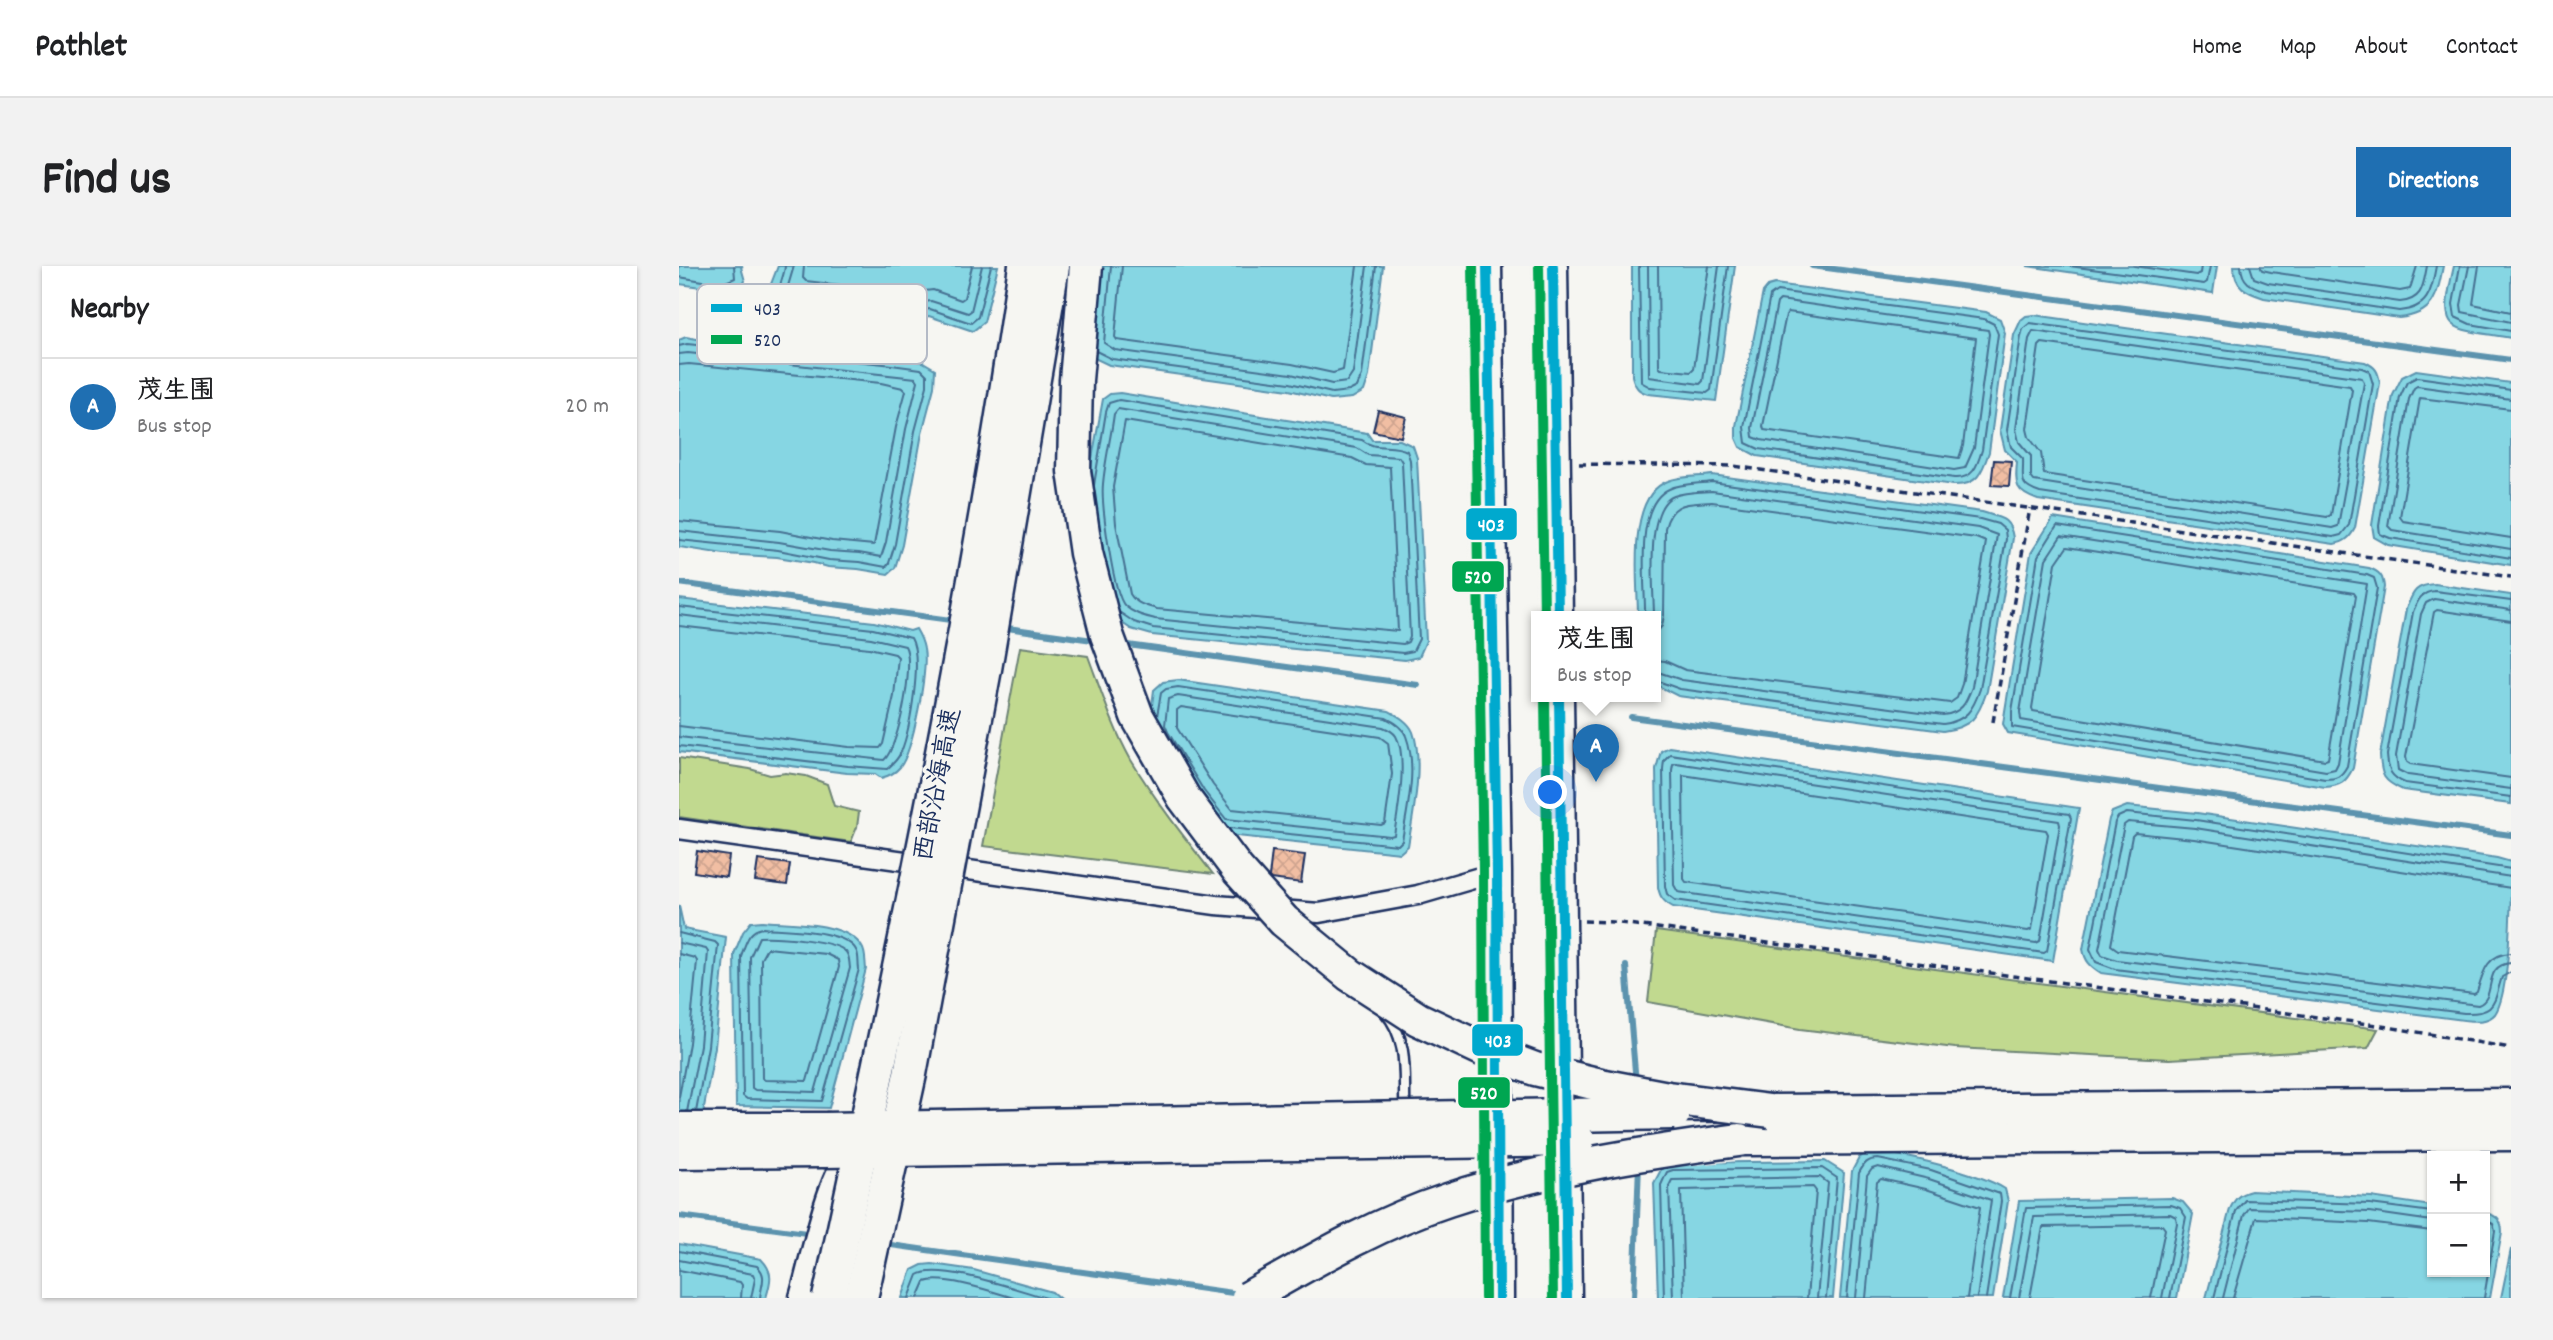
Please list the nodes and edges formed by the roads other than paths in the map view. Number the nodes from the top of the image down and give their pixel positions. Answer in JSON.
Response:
{"nodes":[{"id":1,"x":1025,"y":266,"type":"edge"},
{"id":2,"x":1053,"y":266,"type":"edge"},
{"id":3,"x":1086,"y":266,"type":"edge"},
{"id":4,"x":1487,"y":266,"type":"edge"},
{"id":5,"x":1553,"y":266,"type":"edge"},
{"id":6,"x":1558,"y":611,"type":"edge"},
{"id":7,"x":1559,"y":702,"type":"edge"},
{"id":8,"x":679,"y":829,"type":"edge"},
{"id":9,"x":1497,"y":872,"type":"junction"},
{"id":10,"x":1261,"y":908,"type":"junction"},
{"id":11,"x":2511,"y":1105,"type":"edge"},
{"id":12,"x":1770,"y":1111,"type":"junction"},
{"id":13,"x":2017,"y":1124,"type":"junction"},
{"id":14,"x":679,"y":1129,"type":"edge"},
{"id":15,"x":2511,"y":1134,"type":"edge"},
{"id":16,"x":1739,"y":1140,"type":"junction"},
{"id":17,"x":1407,"y":1143,"type":"dead end"},
{"id":18,"x":679,"y":1152,"type":"edge"},
{"id":19,"x":860,"y":1154,"type":"junction"},
{"id":20,"x":806,"y":1298,"type":"edge"},
{"id":21,"x":829,"y":1298,"type":"edge"},
{"id":22,"x":861,"y":1298,"type":"edge"},
{"id":23,"x":1248,"y":1298,"type":"edge"},
{"id":24,"x":1499,"y":1298,"type":"edge"},
{"id":25,"x":1566,"y":1298,"type":"edge"}],
"edges":[{"from":1,"to":19,"type":"highway","name":"西部沿海高速","bridge":true},
{"from":2,"to":22,"type":"highway","name":"西部沿海高速","bridge":true},
{"from":3,"to":12,"type":"highway","bridge":true},
{"from":4,"to":9,"type":"highway"},
{"from":5,"to":6,"type":"highway"},
{"from":7,"to":25,"type":"highway"},
{"from":8,"to":10,"type":"street"},
{"from":9,"to":10,"type":"street"},
{"from":9,"to":24,"type":"highway"},
{"from":10,"to":17,"type":"lane"},
{"from":11,"to":13,"type":"highway"},
{"from":12,"to":13,"type":"highway"},
{"from":12,"to":14,"type":"highway","bridge":true},
{"from":13,"to":15,"type":"highway"},
{"from":13,"to":16,"type":"highway"},
{"from":16,"to":18,"type":"highway","bridge":true},
{"from":16,"to":23,"type":"highway","bridge":true},
{"from":19,"to":20,"type":"highway"},
{"from":19,"to":21,"type":"highway","name":"西部沿海高速","bridge":true}]}
